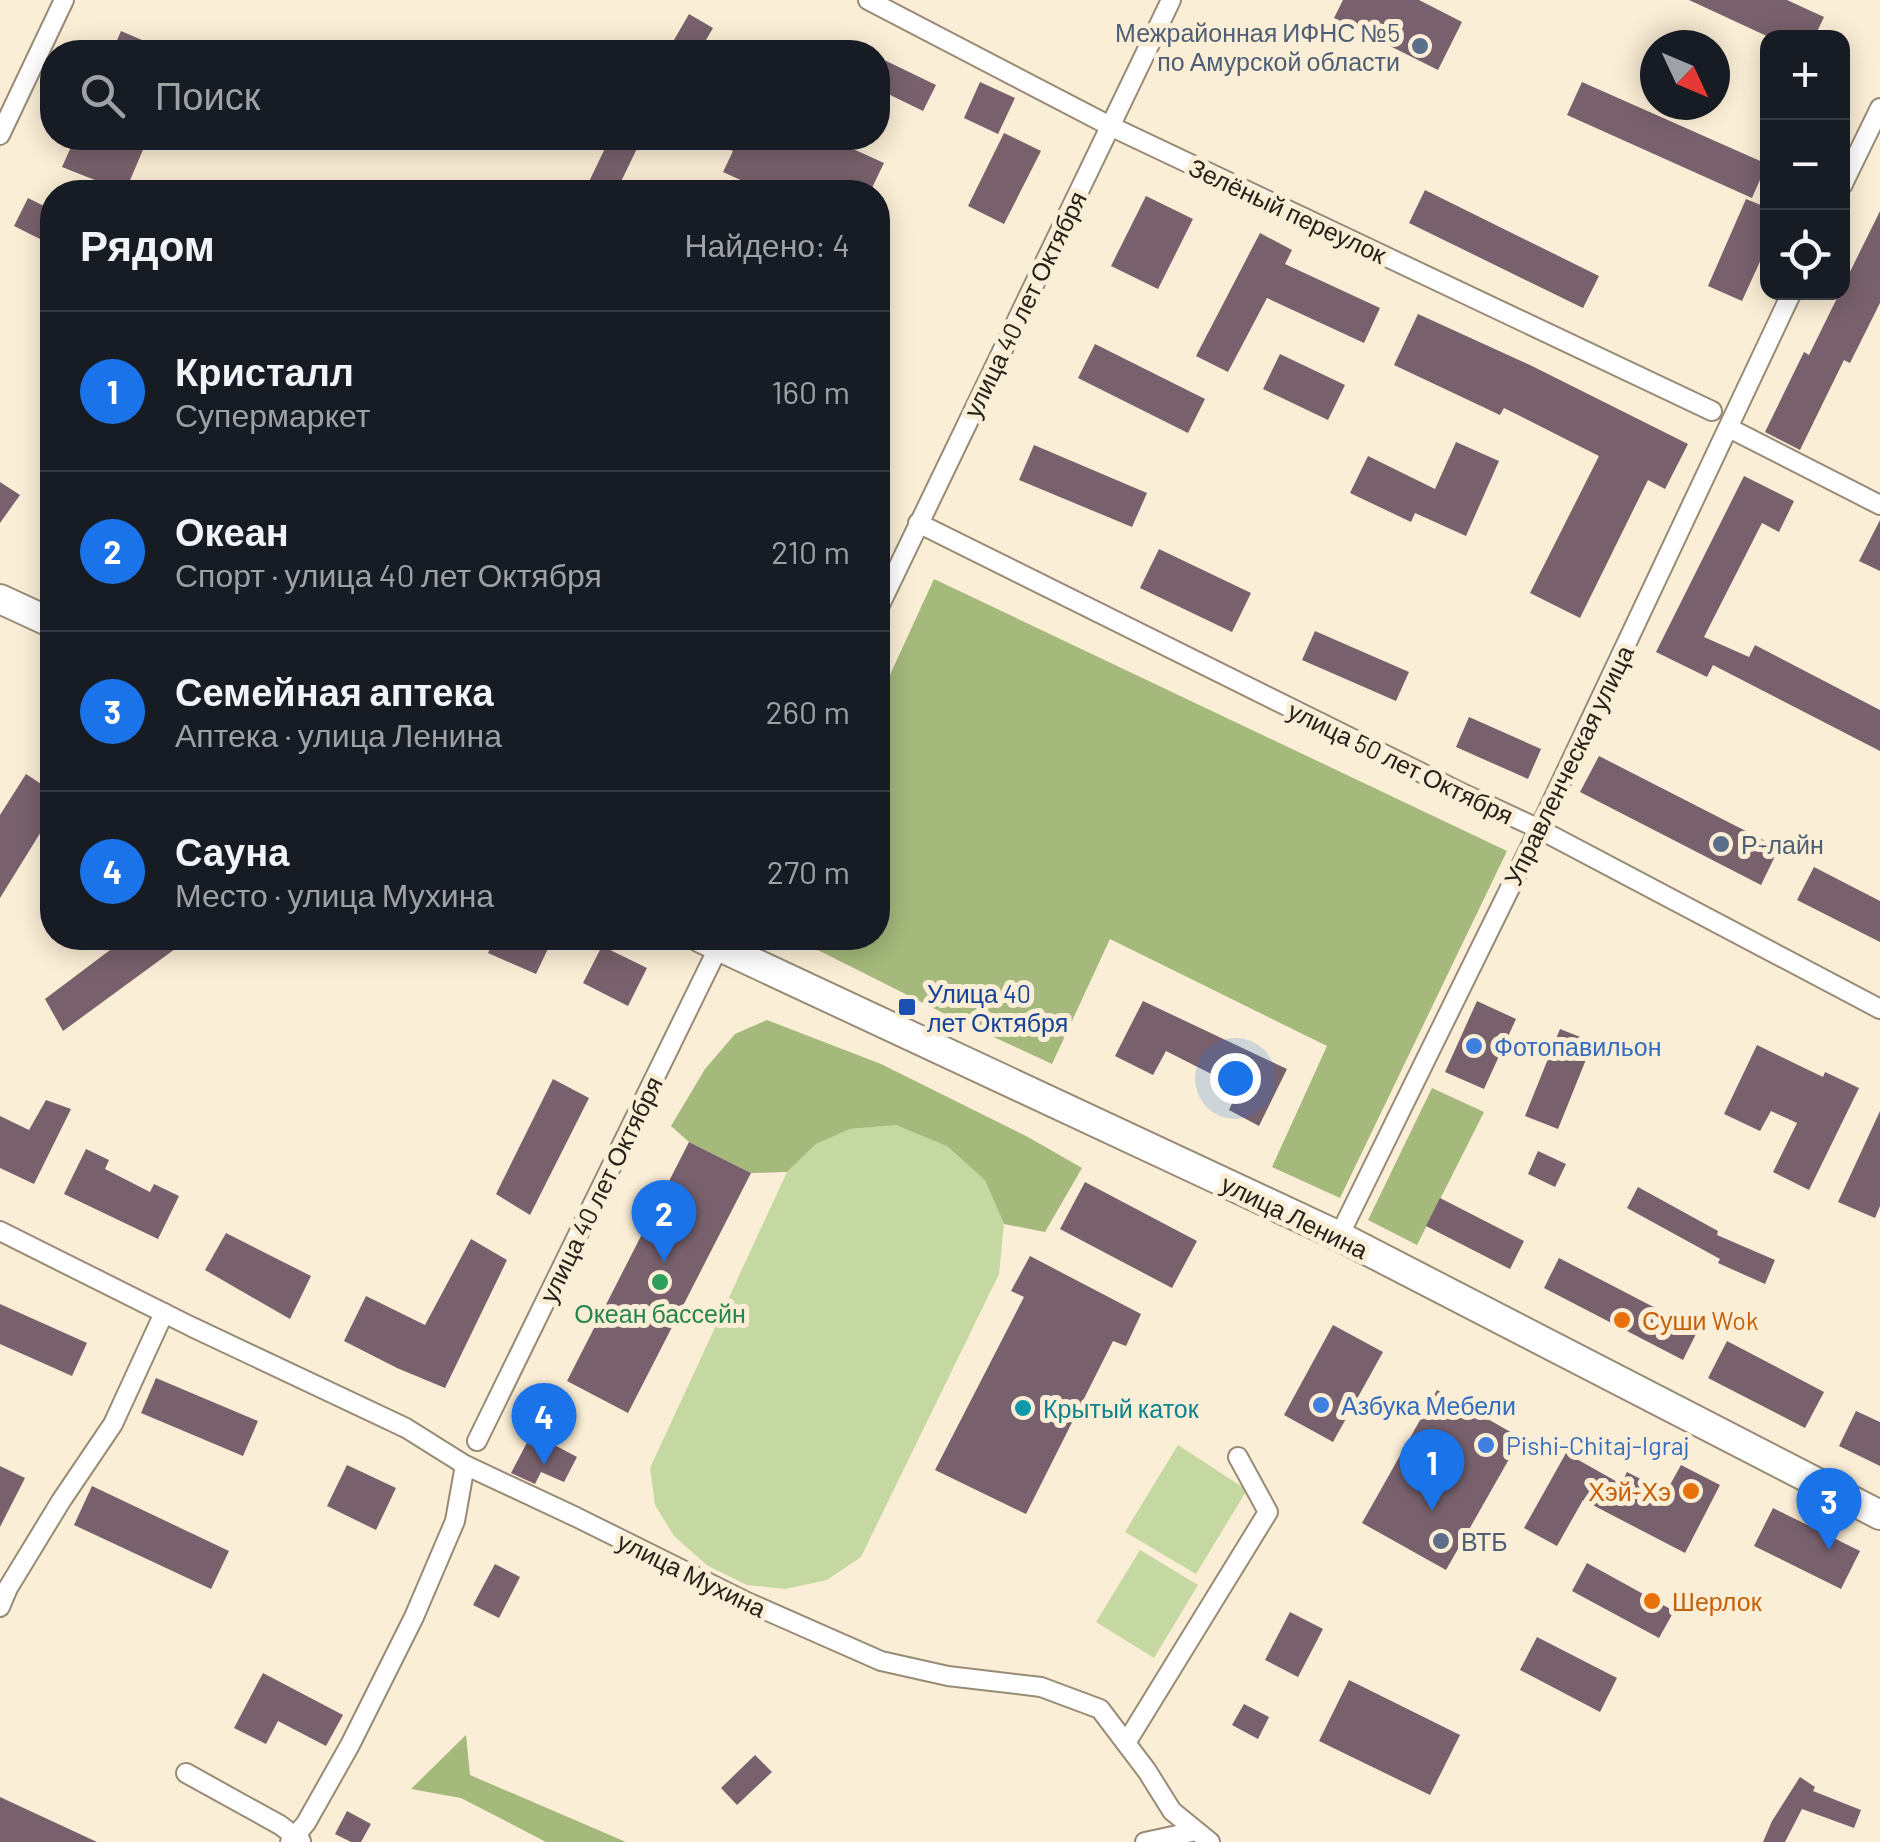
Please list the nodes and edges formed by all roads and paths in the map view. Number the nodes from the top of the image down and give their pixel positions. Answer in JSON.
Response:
{"nodes":[{"id":1,"x":64,"y":0,"type":"edge"},
{"id":2,"x":868,"y":0,"type":"edge"},
{"id":3,"x":1171,"y":0,"type":"edge"},
{"id":4,"x":45,"y":40,"type":"edge"},
{"id":5,"x":40,"y":50,"type":"edge"},
{"id":6,"x":1880,"y":108,"type":"edge"},
{"id":7,"x":1110,"y":126,"type":"junction"},
{"id":8,"x":0,"y":134,"type":"edge"},
{"id":9,"x":1850,"y":170,"type":"edge"},
{"id":10,"x":1788,"y":300,"type":"edge"},
{"id":11,"x":1712,"y":411,"type":"dead end"},
{"id":12,"x":1729,"y":428,"type":"junction"},
{"id":13,"x":1880,"y":505,"type":"edge"},
{"id":14,"x":918,"y":523,"type":"junction"},
{"id":15,"x":890,"y":584,"type":"edge"},
{"id":16,"x":0,"y":599,"type":"edge"},
{"id":17,"x":40,"y":617,"type":"edge"},
{"id":18,"x":1539,"y":828,"type":"junction"},
{"id":19,"x":710,"y":950,"type":"edge"},
{"id":20,"x":733,"y":950,"type":"edge"},
{"id":21,"x":1880,"y":1009,"type":"edge"},
{"id":22,"x":0,"y":1230,"type":"edge"},
{"id":23,"x":1339,"y":1236,"type":"junction"},
{"id":24,"x":164,"y":1313,"type":"junction"},
{"id":25,"x":477,"y":1441,"type":"dead end"},
{"id":26,"x":1238,"y":1457,"type":"dead end"},
{"id":27,"x":465,"y":1466,"type":"junction"},
{"id":28,"x":1880,"y":1515,"type":"edge"},
{"id":29,"x":0,"y":1607,"type":"edge"},
{"id":30,"x":1126,"y":1743,"type":"junction"},
{"id":31,"x":186,"y":1773,"type":"dead end"},
{"id":32,"x":1203,"y":1836,"type":"edge"},
{"id":33,"x":296,"y":1840,"type":"edge"},
{"id":34,"x":1145,"y":1842,"type":"edge"}],
"edges":[{"from":1,"to":4,"type":"street"},
{"from":2,"to":7,"type":"street","name":"Зелёный переулок"},
{"from":3,"to":7,"type":"street","name":"улица 40 лет Октября"},
{"from":5,"to":8,"type":"street"},
{"from":6,"to":9,"type":"street"},
{"from":7,"to":11,"type":"street","name":"Зелёный переулок"},
{"from":7,"to":14,"type":"street","name":"улица 40 лет Октября"},
{"from":10,"to":12,"type":"street","name":"Управленческая улица"},
{"from":12,"to":13,"type":"street"},
{"from":12,"to":18,"type":"street","name":"Управленческая улица"},
{"from":14,"to":15,"type":"street","name":"улица 40 лет Октября"},
{"from":14,"to":18,"type":"street","name":"улица 50 лет Октября"},
{"from":16,"to":17,"type":"main road"},
{"from":18,"to":21,"type":"street","name":"улица 50 лет Октября"},
{"from":18,"to":23,"type":"street","name":"Управленческая улица"},
{"from":19,"to":25,"type":"street","name":"улица 40 лет Октября"},
{"from":20,"to":23,"type":"main road","name":"улица Ленина"},
{"from":22,"to":24,"type":"street","name":"улица Мухина"},
{"from":23,"to":28,"type":"main road","name":"улица Ленина"},
{"from":24,"to":27,"type":"street","name":"улица Мухина"},
{"from":24,"to":29,"type":"street"},
{"from":26,"to":30,"type":"street"},
{"from":27,"to":30,"type":"street","name":"улица Мухина"},
{"from":27,"to":33,"type":"street"},
{"from":30,"to":32,"type":"street","name":"улица Мухина"},
{"from":31,"to":33,"type":"street"},
{"from":32,"to":34,"type":"street","name":"улица Мухина"}]}
